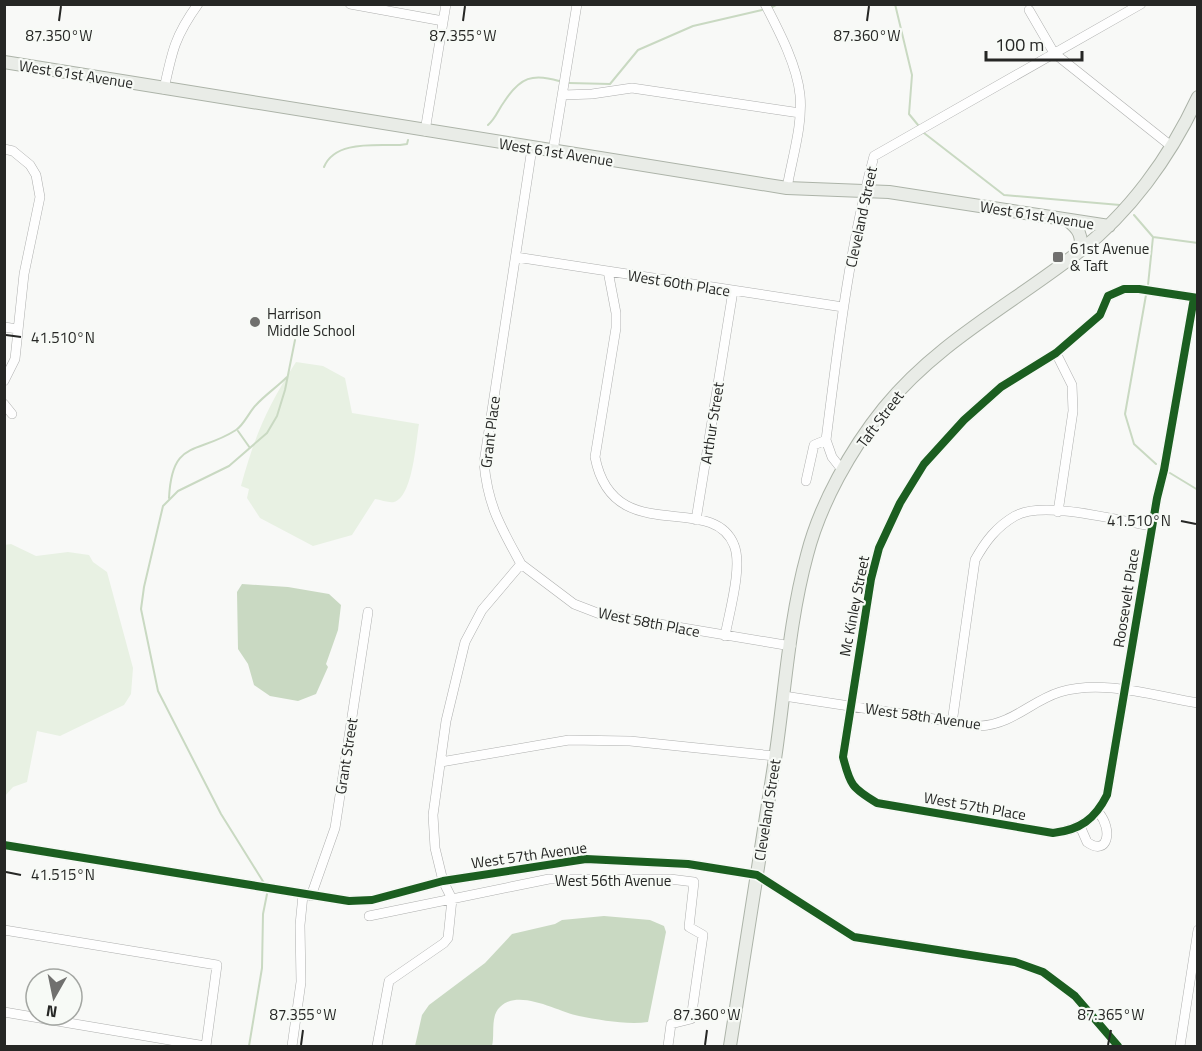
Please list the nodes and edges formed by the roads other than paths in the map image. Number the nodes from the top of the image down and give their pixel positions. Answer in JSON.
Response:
{"nodes":[{"id":1,"x":198,"y":4,"type":"edge"},
{"id":2,"x":350,"y":4,"type":"edge"},
{"id":3,"x":446,"y":4,"type":"edge"},
{"id":4,"x":577,"y":4,"type":"edge"},
{"id":5,"x":765,"y":4,"type":"edge"},
{"id":6,"x":1141,"y":4,"type":"edge"},
{"id":7,"x":1029,"y":10,"type":"dead end"},
{"id":8,"x":443,"y":21,"type":"junction"},
{"id":9,"x":1054,"y":53,"type":"junction"},
{"id":10,"x":4,"y":62,"type":"edge"},
{"id":11,"x":164,"y":89,"type":"junction"},
{"id":12,"x":563,"y":95,"type":"junction"},
{"id":13,"x":1197,"y":97,"type":"edge"},
{"id":14,"x":800,"y":113,"type":"junction"},
{"id":15,"x":425,"y":131,"type":"junction"},
{"id":16,"x":1172,"y":146,"type":"junction"},
{"id":17,"x":4,"y":148,"type":"edge"},
{"id":18,"x":532,"y":148,"type":"junction"},
{"id":19,"x":553,"y":151,"type":"junction"},
{"id":20,"x":788,"y":188,"type":"junction"},
{"id":21,"x":865,"y":190,"type":"junction"},
{"id":22,"x":1066,"y":219,"type":"junction"},
{"id":23,"x":1109,"y":226,"type":"junction"},
{"id":24,"x":1080,"y":251,"type":"junction"},
{"id":25,"x":516,"y":257,"type":"junction"},
{"id":26,"x":608,"y":271,"type":"junction"},
{"id":27,"x":733,"y":291,"type":"junction"},
{"id":28,"x":1196,"y":298,"type":"edge"},
{"id":29,"x":843,"y":307,"type":"junction"},
{"id":30,"x":4,"y":327,"type":"edge"},
{"id":31,"x":18,"y":329,"type":"junction"},
{"id":32,"x":1056,"y":353,"type":"junction"},
{"id":33,"x":4,"y":381,"type":"edge"},
{"id":34,"x":4,"y":404,"type":"edge"},
{"id":35,"x":12,"y":414,"type":"dead end"},
{"id":36,"x":826,"y":440,"type":"junction"},
{"id":37,"x":843,"y":471,"type":"junction"},
{"id":38,"x":806,"y":481,"type":"dead end"},
{"id":39,"x":1058,"y":512,"type":"junction"},
{"id":40,"x":696,"y":520,"type":"junction"},
{"id":41,"x":1152,"y":526,"type":"junction"},
{"id":42,"x":521,"y":564,"type":"junction"},
{"id":43,"x":797,"y":608,"type":"joint"},
{"id":44,"x":368,"y":612,"type":"dead end"},
{"id":45,"x":724,"y":636,"type":"junction"},
{"id":46,"x":791,"y":646,"type":"junction"},
{"id":47,"x":1125,"y":691,"type":"junction"},
{"id":48,"x":784,"y":696,"type":"junction"},
{"id":49,"x":1197,"y":703,"type":"edge"},
{"id":50,"x":849,"y":705,"type":"junction"},
{"id":51,"x":952,"y":723,"type":"junction"},
{"id":52,"x":775,"y":756,"type":"junction"},
{"id":53,"x":441,"y":762,"type":"junction"},
{"id":54,"x":862,"y":794,"type":"joint"},
{"id":55,"x":1099,"y":813,"type":"junction"},
{"id":56,"x":1082,"y":825,"type":"junction"},
{"id":57,"x":4,"y":845,"type":"edge"},
{"id":58,"x":757,"y":875,"type":"junction"},
{"id":59,"x":443,"y":881,"type":"junction"},
{"id":60,"x":307,"y":895,"type":"junction"},
{"id":61,"x":452,"y":899,"type":"junction"},
{"id":62,"x":369,"y":916,"type":"dead end"},
{"id":63,"x":4,"y":930,"type":"edge"},
{"id":64,"x":1197,"y":930,"type":"edge"},
{"id":65,"x":4,"y":1012,"type":"edge"},
{"id":66,"x":205,"y":1047,"type":"edge"},
{"id":67,"x":292,"y":1047,"type":"edge"},
{"id":68,"x":377,"y":1047,"type":"edge"},
{"id":69,"x":668,"y":1047,"type":"edge"},
{"id":70,"x":730,"y":1047,"type":"edge"},
{"id":71,"x":1118,"y":1047,"type":"edge"},
{"id":72,"x":1180,"y":1047,"type":"edge"}],
"edges":[{"from":1,"to":11,"type":"street"},
{"from":2,"to":8,"type":"street"},
{"from":3,"to":8,"type":"street"},
{"from":4,"to":12,"type":"street"},
{"from":5,"to":14,"type":"street"},
{"from":6,"to":9,"type":"street","name":"Cleveland Street"},
{"from":7,"to":9,"type":"street"},
{"from":8,"to":15,"type":"street"},
{"from":9,"to":16,"type":"street"},
{"from":9,"to":21,"type":"street","name":"Cleveland Street"},
{"from":10,"to":11,"type":"main road","name":"West 61st Avenue"},
{"from":11,"to":15,"type":"main road","name":"West 61st Avenue"},
{"from":12,"to":14,"type":"street"},
{"from":12,"to":19,"type":"street"},
{"from":13,"to":16,"type":"main road","name":"Taft Street"},
{"from":14,"to":20,"type":"street"},
{"from":15,"to":18,"type":"main road","name":"West 61st Avenue"},
{"from":16,"to":23,"type":"main road","name":"Taft Street"},
{"from":17,"to":31,"type":"street"},
{"from":18,"to":19,"type":"main road","name":"West 61st Avenue"},
{"from":18,"to":25,"type":"street","name":"Grant Place"},
{"from":19,"to":20,"type":"main road","name":"West 61st Avenue"},
{"from":20,"to":21,"type":"main road","name":"West 61st Avenue"},
{"from":21,"to":22,"type":"main road","name":"West 61st Avenue"},
{"from":21,"to":29,"type":"street","name":"Cleveland Street"},
{"from":22,"to":23,"type":"main road","name":"West 61st Avenue"},
{"from":22,"to":24,"type":"main road"},
{"from":23,"to":24,"type":"main road","name":"Taft Street"},
{"from":24,"to":37,"type":"main road","name":"Taft Street"},
{"from":25,"to":26,"type":"street","name":"West 60th Place"},
{"from":25,"to":42,"type":"street","name":"Grant Place"},
{"from":26,"to":27,"type":"street","name":"West 60th Place"},
{"from":26,"to":40,"type":"street"},
{"from":27,"to":29,"type":"street","name":"West 60th Place"},
{"from":27,"to":40,"type":"street","name":"Arthur Street"},
{"from":28,"to":32,"type":"street","name":"Mc Kinley Street"},
{"from":28,"to":41,"type":"street","name":"Roosevelt Place"},
{"from":29,"to":36,"type":"street","name":"Cleveland Street"},
{"from":30,"to":31,"type":"street"},
{"from":31,"to":33,"type":"street"},
{"from":32,"to":39,"type":"street"},
{"from":32,"to":50,"type":"street","name":"Mc Kinley Street"},
{"from":34,"to":35,"type":"street"},
{"from":36,"to":37,"type":"street"},
{"from":36,"to":38,"type":"street"},
{"from":37,"to":43,"type":"main road","name":"Taft Street"},
{"from":39,"to":41,"type":"street"},
{"from":39,"to":51,"type":"street"},
{"from":40,"to":45,"type":"street"},
{"from":41,"to":47,"type":"street","name":"Roosevelt Place"},
{"from":42,"to":45,"type":"street","name":"West 58th Place"},
{"from":42,"to":53,"type":"street"},
{"from":43,"to":46,"type":"main road","name":"Cleveland Street"},
{"from":44,"to":60,"type":"street","name":"Grant Street"},
{"from":45,"to":46,"type":"street","name":"West 58th Place"},
{"from":46,"to":48,"type":"main road","name":"Cleveland Street"},
{"from":47,"to":49,"type":"street","name":"West 58th Avenue"},
{"from":47,"to":51,"type":"street","name":"West 58th Avenue"},
{"from":47,"to":55,"type":"street","name":"Roosevelt Place"},
{"from":48,"to":50,"type":"street","name":"West 58th Avenue"},
{"from":48,"to":52,"type":"main road","name":"Cleveland Street"},
{"from":50,"to":51,"type":"street","name":"West 58th Avenue"},
{"from":50,"to":54,"type":"street","name":"Mc Kinley Street"},
{"from":52,"to":53,"type":"street"},
{"from":52,"to":58,"type":"main road","name":"Cleveland Street"},
{"from":53,"to":59,"type":"street"},
{"from":54,"to":56,"type":"street","name":"West 57th Place"},
{"from":55,"to":56,"type":"street"},
{"from":55,"to":56,"type":"street"},
{"from":57,"to":60,"type":"street","name":"West 57th Avenue"},
{"from":58,"to":59,"type":"street","name":"West 57th Avenue"},
{"from":58,"to":70,"type":"main road","name":"Cleveland Street"},
{"from":58,"to":71,"type":"street","name":"West 57th Avenue"},
{"from":59,"to":60,"type":"street","name":"West 57th Avenue"},
{"from":59,"to":61,"type":"street"},
{"from":60,"to":67,"type":"street","name":"Grant Street"},
{"from":61,"to":62,"type":"street"},
{"from":61,"to":68,"type":"street"},
{"from":61,"to":69,"type":"street","name":"West 56th Avenue"},
{"from":63,"to":66,"type":"street"},
{"from":64,"to":72,"type":"street"},
{"from":65,"to":66,"type":"street"}]}
